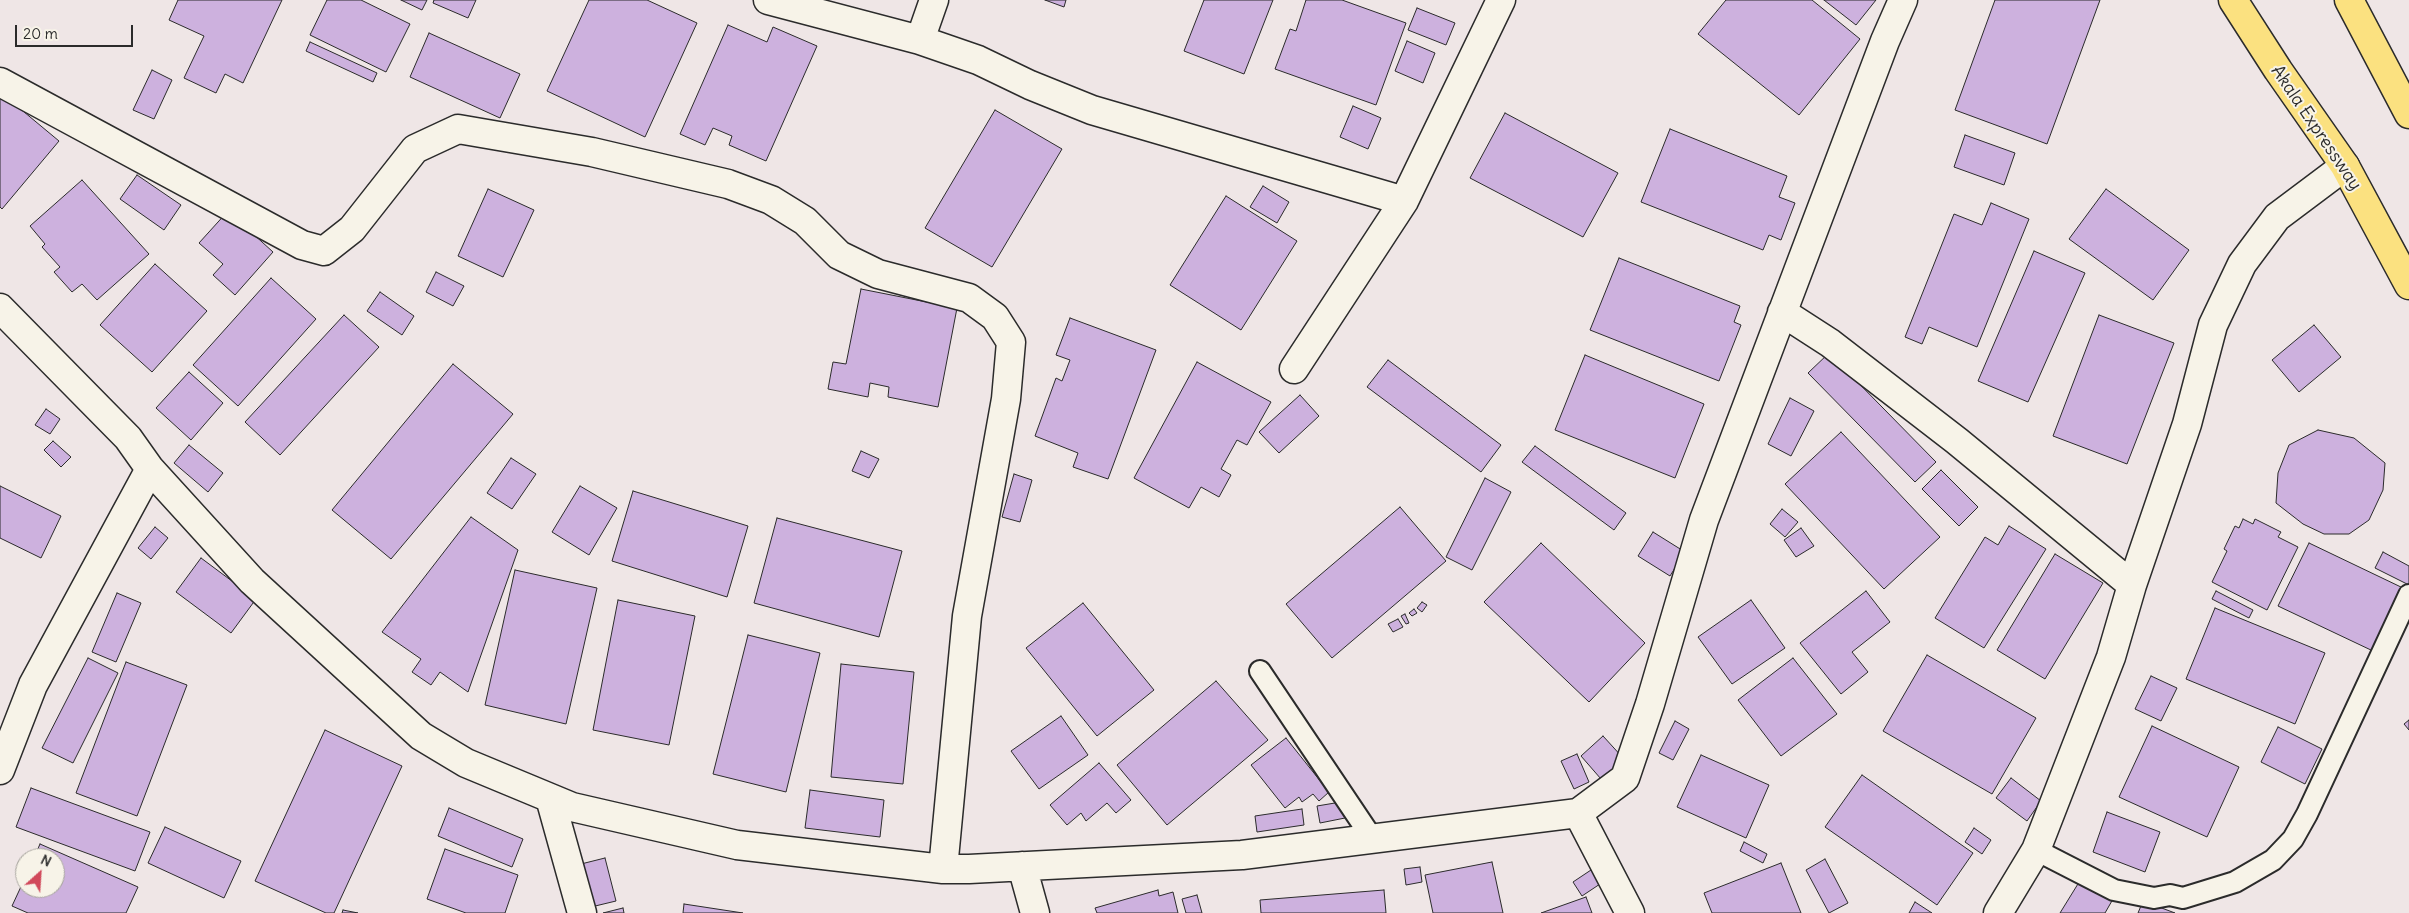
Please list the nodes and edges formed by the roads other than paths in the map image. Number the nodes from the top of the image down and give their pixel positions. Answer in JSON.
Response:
{"nodes":[{"id":1,"x":768,"y":0,"type":"edge"},
{"id":2,"x":934,"y":0,"type":"edge"},
{"id":3,"x":1502,"y":0,"type":"edge"},
{"id":4,"x":1903,"y":0,"type":"edge"},
{"id":5,"x":2233,"y":0,"type":"edge"},
{"id":6,"x":2349,"y":0,"type":"edge"},
{"id":7,"x":920,"y":40,"type":"junction"},
{"id":8,"x":0,"y":82,"type":"edge"},
{"id":9,"x":2409,"y":114,"type":"edge"},
{"id":10,"x":2345,"y":166,"type":"junction"},
{"id":11,"x":1404,"y":202,"type":"junction"},
{"id":12,"x":2409,"y":285,"type":"edge"},
{"id":13,"x":0,"y":308,"type":"edge"},
{"id":14,"x":1782,"y":312,"type":"junction"},
{"id":15,"x":1294,"y":369,"type":"dead end"},
{"id":16,"x":150,"y":469,"type":"junction"},
{"id":17,"x":2132,"y":585,"type":"junction"},
{"id":18,"x":2409,"y":594,"type":"edge"},
{"id":19,"x":1260,"y":671,"type":"dead end"},
{"id":20,"x":0,"y":770,"type":"edge"},
{"id":21,"x":550,"y":798,"type":"junction"},
{"id":22,"x":1578,"y":813,"type":"junction"},
{"id":23,"x":1372,"y":838,"type":"junction"},
{"id":24,"x":2036,"y":850,"type":"junction"},
{"id":25,"x":1022,"y":866,"type":"junction"},
{"id":26,"x":943,"y":869,"type":"junction"},
{"id":27,"x":582,"y":913,"type":"edge"},
{"id":28,"x":1035,"y":913,"type":"edge"},
{"id":29,"x":1630,"y":913,"type":"edge"},
{"id":30,"x":1998,"y":913,"type":"edge"}],
"edges":[{"from":1,"to":7,"type":"street"},
{"from":2,"to":7,"type":"street"},
{"from":3,"to":11,"type":"street"},
{"from":4,"to":14,"type":"street"},
{"from":5,"to":10,"type":"main road","name":"Akala Expressway"},
{"from":6,"to":9,"type":"main road"},
{"from":7,"to":11,"type":"street"},
{"from":8,"to":26,"type":"street"},
{"from":10,"to":12,"type":"main road","name":"Akala Expressway"},
{"from":10,"to":17,"type":"street"},
{"from":11,"to":15,"type":"street"},
{"from":13,"to":16,"type":"street"},
{"from":14,"to":17,"type":"street"},
{"from":14,"to":22,"type":"street"},
{"from":16,"to":20,"type":"street"},
{"from":16,"to":21,"type":"street"},
{"from":17,"to":24,"type":"street"},
{"from":18,"to":24,"type":"lane"},
{"from":19,"to":23,"type":"lane"},
{"from":21,"to":26,"type":"street"},
{"from":21,"to":27,"type":"street"},
{"from":22,"to":23,"type":"street"},
{"from":22,"to":29,"type":"street"},
{"from":23,"to":25,"type":"street"},
{"from":24,"to":30,"type":"street"},
{"from":25,"to":26,"type":"street"},
{"from":25,"to":28,"type":"street"}]}
